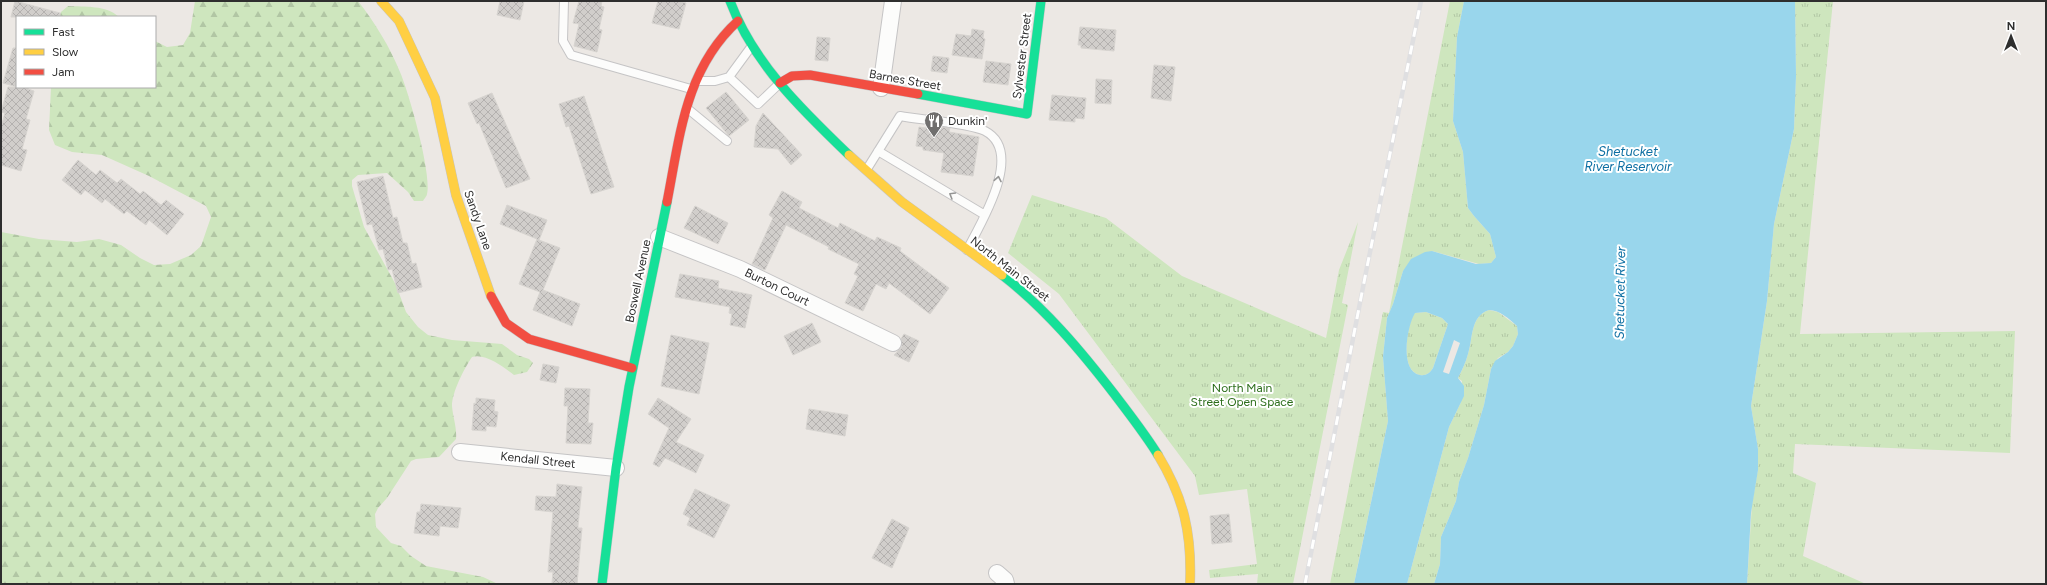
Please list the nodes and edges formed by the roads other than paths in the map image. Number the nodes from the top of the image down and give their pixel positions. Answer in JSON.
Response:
{"nodes":[{"id":1,"x":381,"y":1,"type":"edge"},
{"id":2,"x":564,"y":1,"type":"edge"},
{"id":3,"x":730,"y":1,"type":"edge"},
{"id":4,"x":893,"y":1,"type":"edge"},
{"id":5,"x":1041,"y":1,"type":"edge"},
{"id":6,"x":738,"y":21,"type":"junction"},
{"id":7,"x":752,"y":46,"type":"junction"},
{"id":8,"x":729,"y":76,"type":"junction"},
{"id":9,"x":780,"y":83,"type":"junction"},
{"id":10,"x":693,"y":85,"type":"junction"},
{"id":11,"x":882,"y":88,"type":"junction"},
{"id":12,"x":686,"y":107,"type":"junction"},
{"id":13,"x":1027,"y":114,"type":"joint"},
{"id":14,"x":727,"y":141,"type":"dead end"},
{"id":15,"x":878,"y":151,"type":"junction"},
{"id":16,"x":866,"y":171,"type":"junction"},
{"id":17,"x":985,"y":215,"type":"junction"},
{"id":18,"x":659,"y":237,"type":"junction"},
{"id":19,"x":967,"y":251,"type":"junction"},
{"id":20,"x":893,"y":343,"type":"dead end"},
{"id":21,"x":632,"y":368,"type":"junction"},
{"id":22,"x":460,"y":452,"type":"dead end"},
{"id":23,"x":616,"y":468,"type":"junction"},
{"id":24,"x":602,"y":584,"type":"edge"},
{"id":25,"x":1190,"y":584,"type":"edge"}],
"edges":[{"from":1,"to":21,"type":"street","name":"Sandy Lane"},
{"from":2,"to":10,"type":"lane"},
{"from":3,"to":6,"type":"street"},
{"from":4,"to":11,"type":"street"},
{"from":5,"to":13,"type":"street","name":"Sylvester Street"},
{"from":6,"to":7,"type":"street","name":"North Main Street"},
{"from":6,"to":10,"type":"street","name":"Boswell Avenue"},
{"from":7,"to":8,"type":"lane"},
{"from":7,"to":9,"type":"street","name":"North Main Street"},
{"from":8,"to":9,"type":"lane"},
{"from":8,"to":10,"type":"lane"},
{"from":9,"to":11,"type":"street","name":"Barnes Street"},
{"from":9,"to":16,"type":"street","name":"North Main Street"},
{"from":10,"to":12,"type":"street","name":"Boswell Avenue"},
{"from":11,"to":13,"type":"street","name":"Barnes Street"},
{"from":12,"to":14,"type":"lane"},
{"from":12,"to":18,"type":"street","name":"Boswell Avenue"},
{"from":15,"to":16,"type":"lane"},
{"from":17,"to":15,"type":"lane","one_way":true},
{"from":17,"to":15,"type":"lane","one_way":true},
{"from":16,"to":19,"type":"street","name":"North Main Street"},
{"from":17,"to":19,"type":"lane"},
{"from":18,"to":20,"type":"street","name":"Burton Court"},
{"from":18,"to":21,"type":"street","name":"Boswell Avenue"},
{"from":19,"to":25,"type":"street","name":"North Main Street"},
{"from":21,"to":23,"type":"street","name":"Boswell Avenue"},
{"from":22,"to":23,"type":"street","name":"Kendall Street"},
{"from":23,"to":24,"type":"street","name":"Boswell Avenue"}]}
